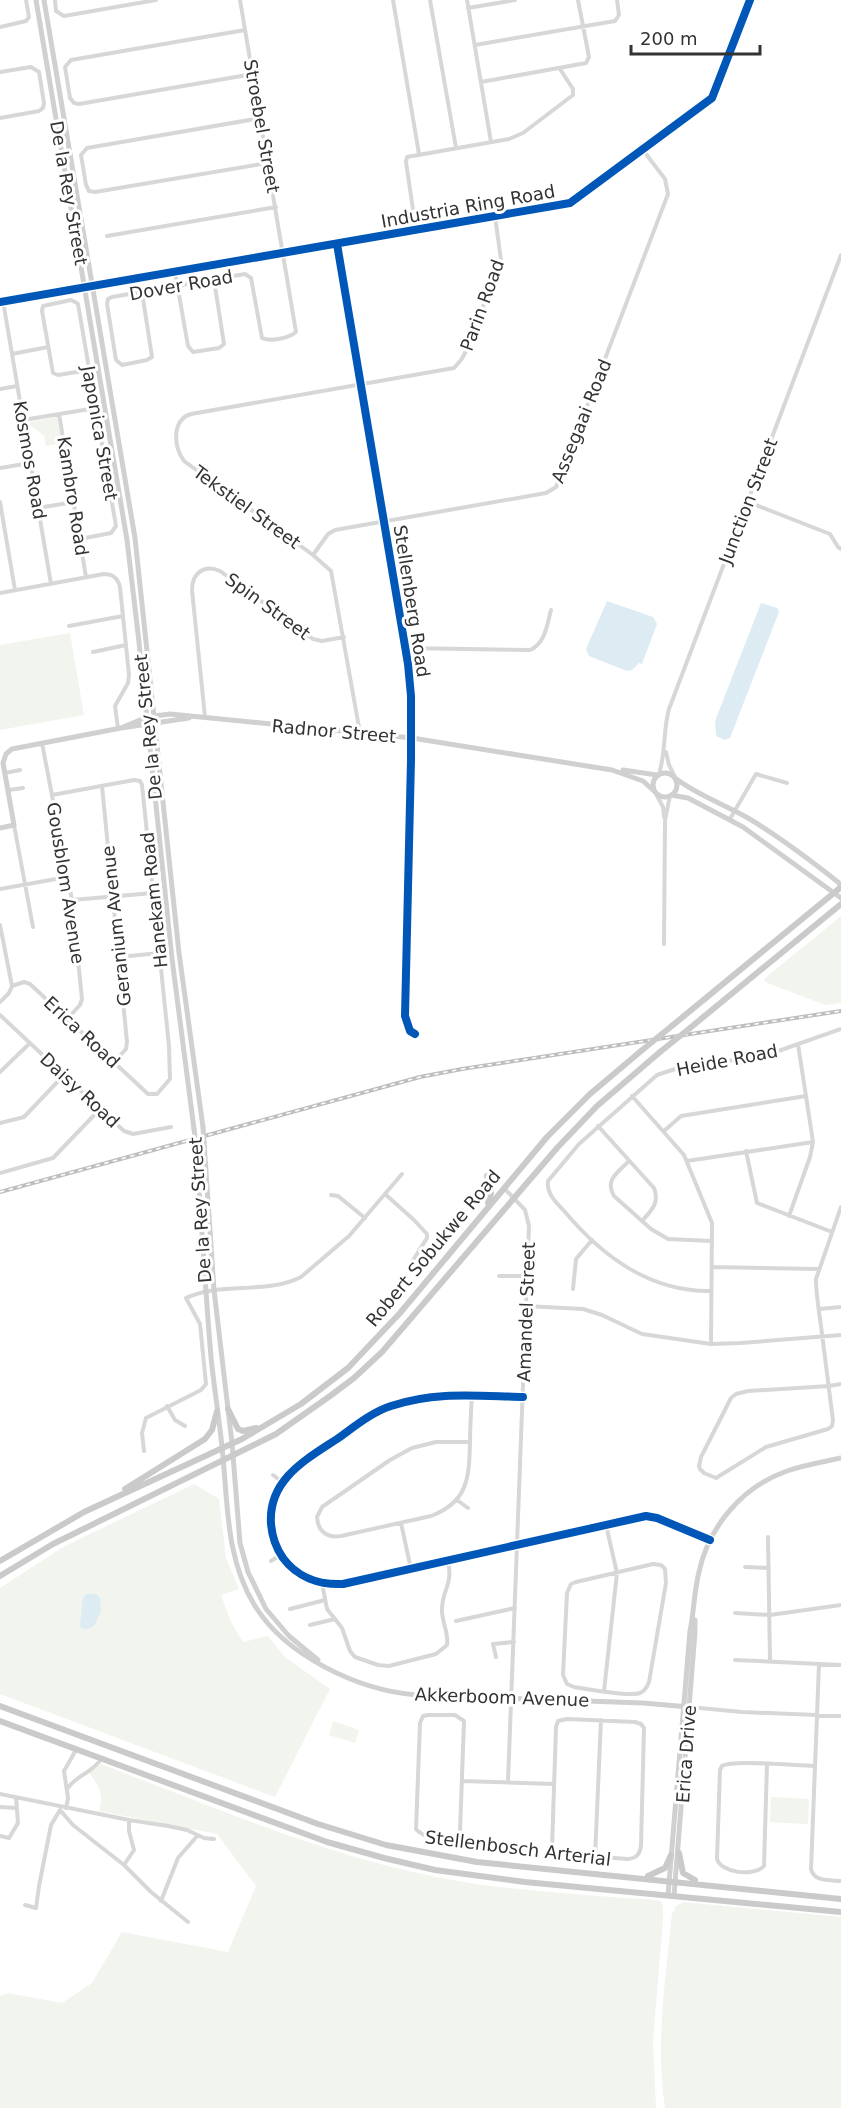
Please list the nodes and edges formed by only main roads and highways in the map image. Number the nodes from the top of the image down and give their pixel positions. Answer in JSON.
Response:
{"nodes":[{"id":1,"x":36,"y":0,"type":"edge"},
{"id":2,"x":44,"y":0,"type":"edge"},
{"id":3,"x":750,"y":0,"type":"edge"},
{"id":4,"x":94,"y":286,"type":"junction"},
{"id":5,"x":85,"y":287,"type":"junction"},
{"id":6,"x":1,"y":302,"type":"edge"},
{"id":7,"x":154,"y":716,"type":"junction"},
{"id":8,"x":147,"y":717,"type":"junction"},
{"id":9,"x":198,"y":718,"type":"junction"},
{"id":10,"x":155,"y":724,"type":"junction"},
{"id":11,"x":148,"y":725,"type":"junction"},
{"id":12,"x":120,"y":728,"type":"junction"},
{"id":13,"x":612,"y":770,"type":"junction"},
{"id":14,"x":658,"y":774,"type":"junction"},
{"id":15,"x":675,"y":777,"type":"junction"},
{"id":16,"x":3,"y":780,"type":"edge"},
{"id":17,"x":655,"y":792,"type":"junction"},
{"id":18,"x":671,"y":796,"type":"junction"},
{"id":19,"x":0,"y":828,"type":"edge"},
{"id":20,"x":791,"y":846,"type":"junction"},
{"id":21,"x":784,"y":857,"type":"junction"},
{"id":22,"x":841,"y":887,"type":"edge"},
{"id":23,"x":833,"y":894,"type":"junction"},
{"id":24,"x":841,"y":898,"type":"edge"},
{"id":25,"x":841,"y":904,"type":"edge"},
{"id":26,"x":487,"y":1176,"type":"dead end"},
{"id":27,"x":483,"y":1212,"type":"junction"},
{"id":28,"x":228,"y":1409,"type":"junction"},
{"id":29,"x":218,"y":1411,"type":"junction"},
{"id":30,"x":265,"y":1427,"type":"junction"},
{"id":31,"x":232,"y":1443,"type":"junction"},
{"id":32,"x":222,"y":1448,"type":"junction"},
{"id":33,"x":233,"y":1454,"type":"junction"},
{"id":34,"x":841,"y":1458,"type":"edge"},
{"id":35,"x":223,"y":1459,"type":"junction"},
{"id":36,"x":99,"y":1505,"type":"junction"},
{"id":37,"x":0,"y":1561,"type":"edge"},
{"id":38,"x":0,"y":1575,"type":"edge"},
{"id":39,"x":326,"y":1666,"type":"junction"},
{"id":40,"x":0,"y":1706,"type":"edge"},
{"id":41,"x":686,"y":1706,"type":"junction"},
{"id":42,"x":0,"y":1721,"type":"edge"},
{"id":43,"x":675,"y":1854,"type":"junction"},
{"id":44,"x":641,"y":1878,"type":"junction"},
{"id":45,"x":673,"y":1881,"type":"junction"},
{"id":46,"x":707,"y":1884,"type":"junction"},
{"id":47,"x":671,"y":1895,"type":"junction"},
{"id":48,"x":841,"y":1899,"type":"edge"},
{"id":49,"x":841,"y":1912,"type":"edge"}],
"edges":[{"from":1,"to":5,"type":"main road","name":"De la Rey Street"},
{"from":2,"to":4,"type":"main road","name":"De la Rey Street"},
{"from":3,"to":4,"type":"main road","name":"Industria Ring Road"},
{"from":4,"to":5,"type":"main road","name":"Industria Ring Road"},
{"from":4,"to":7,"type":"main road","name":"De la Rey Street"},
{"from":5,"to":6,"type":"main road","name":"Industria Ring Road"},
{"from":5,"to":8,"type":"main road","name":"De la Rey Street"},
{"from":7,"to":8,"type":"main road","name":"Radnor Street"},
{"from":7,"to":9,"type":"main road","name":"Radnor Street"},
{"from":7,"to":10,"type":"main road","name":"De la Rey Street"},
{"from":8,"to":11,"type":"main road","name":"De la Rey Street"},
{"from":8,"to":12,"type":"main road","name":"Radnor Street"},
{"from":9,"to":10,"type":"main road","name":"Radnor Street"},
{"from":9,"to":13,"type":"main road","name":"Radnor Street"},
{"from":10,"to":11,"type":"main road","name":"Radnor Street"},
{"from":10,"to":28,"type":"main road","name":"De la Rey Street","bridge":true},
{"from":11,"to":12,"type":"main road","name":"Radnor Street"},
{"from":11,"to":29,"type":"main road","name":"De la Rey Street","bridge":true},
{"from":12,"to":16,"type":"main road"},
{"from":13,"to":14,"type":"main road","name":"Radnor Street"},
{"from":13,"to":17,"type":"main road","name":"Radnor Street"},
{"from":14,"to":15,"type":"main road"},
{"from":14,"to":17,"type":"main road"},
{"from":15,"to":18,"type":"main road"},
{"from":15,"to":20,"type":"main road"},
{"from":16,"to":19,"type":"main road"},
{"from":17,"to":18,"type":"main road"},
{"from":18,"to":21,"type":"main road"},
{"from":20,"to":21,"type":"main road"},
{"from":20,"to":22,"type":"main road"},
{"from":21,"to":23,"type":"main road"},
{"from":22,"to":23,"type":"main road","name":"Robert Sobukwe Road"},
{"from":23,"to":24,"type":"main road"},
{"from":23,"to":27,"type":"main road","name":"Robert Sobukwe Road","bridge":true},
{"from":25,"to":33,"type":"main road","name":"Robert Sobukwe Road","bridge":true},
{"from":26,"to":27,"type":"main road"},
{"from":27,"to":30,"type":"main road","name":"Robert Sobukwe Road"},
{"from":28,"to":30,"type":"main road"},
{"from":28,"to":31,"type":"main road","name":"De la Rey Street"},
{"from":29,"to":32,"type":"main road","name":"De la Rey Street"},
{"from":29,"to":36,"type":"main road"},
{"from":30,"to":31,"type":"main road","name":"Robert Sobukwe Road"},
{"from":31,"to":32,"type":"main road","name":"Robert Sobukwe Road"},
{"from":31,"to":33,"type":"main road","name":"De la Rey Street"},
{"from":32,"to":35,"type":"main road","name":"De la Rey Street"},
{"from":32,"to":36,"type":"main road","name":"Robert Sobukwe Road"},
{"from":33,"to":35,"type":"main road","name":"Robert Sobukwe Road"},
{"from":33,"to":39,"type":"main road","name":"Akkerboom Avenue"},
{"from":34,"to":41,"type":"main road","name":"Erica Drive"},
{"from":35,"to":38,"type":"main road","name":"Robert Sobukwe Road"},
{"from":35,"to":39,"type":"main road","name":"Akkerboom Avenue"},
{"from":36,"to":37,"type":"main road","name":"Robert Sobukwe Road"},
{"from":39,"to":41,"type":"main road","name":"Akkerboom Avenue"},
{"from":40,"to":44,"type":"main road","name":"Stellenbosch Arterial"},
{"from":41,"to":43,"type":"main road","name":"Erica Drive"},
{"from":42,"to":47,"type":"main road","name":"Stellenbosch Arterial"},
{"from":43,"to":44,"type":"main road"},
{"from":43,"to":45,"type":"main road","name":"Erica Drive"},
{"from":43,"to":46,"type":"main road"},
{"from":44,"to":45,"type":"main road","name":"Stellenbosch Arterial"},
{"from":45,"to":46,"type":"main road","name":"Stellenbosch Arterial"},
{"from":45,"to":47,"type":"main road","name":"Erica Drive"},
{"from":46,"to":48,"type":"main road","name":"Stellenbosch Arterial"},
{"from":47,"to":49,"type":"main road","name":"Stellenbosch Arterial"}]}
